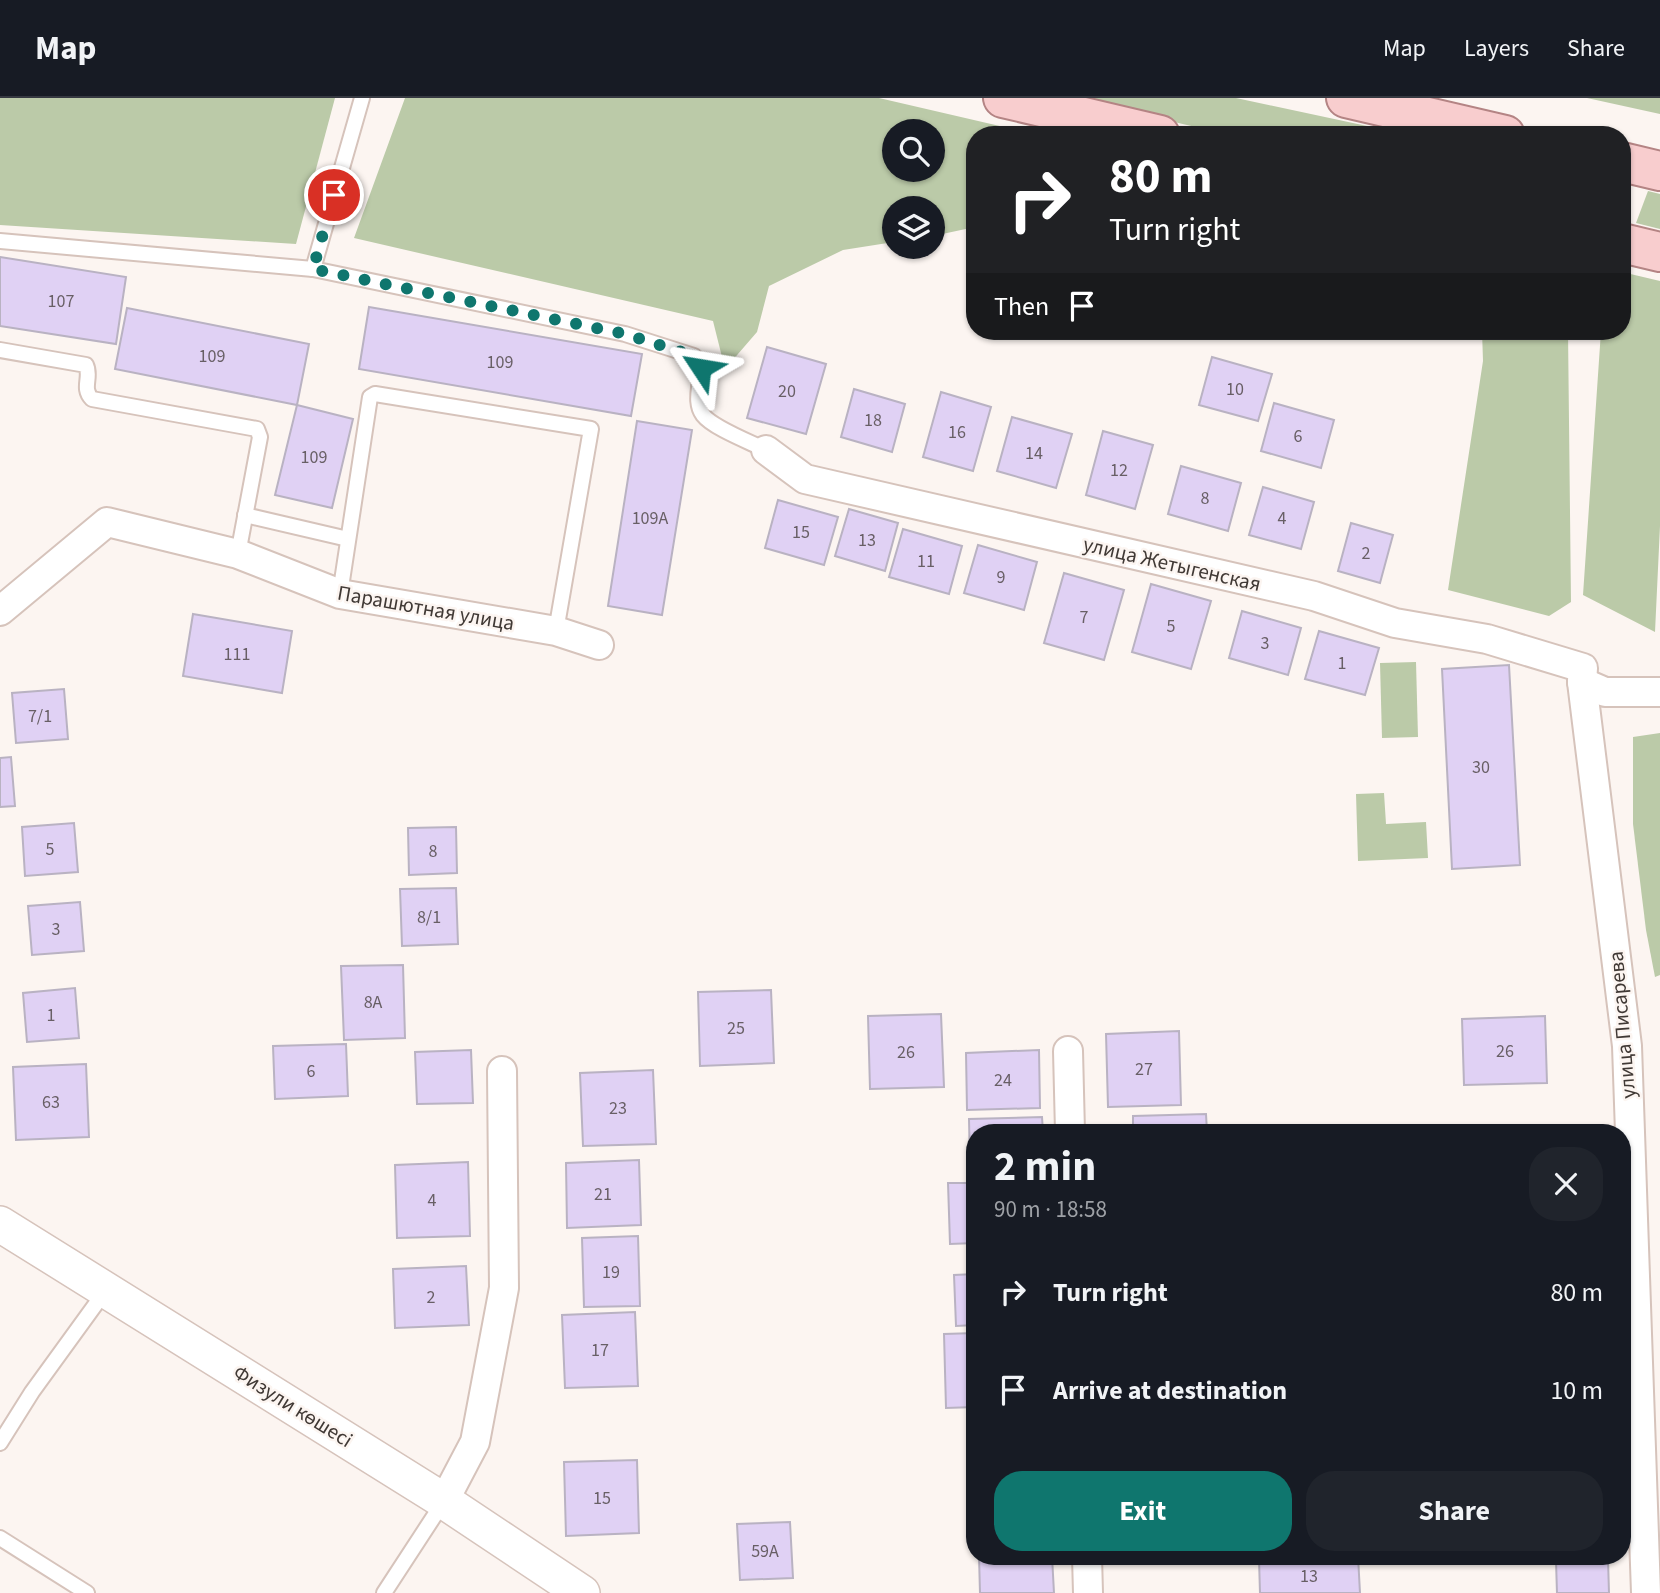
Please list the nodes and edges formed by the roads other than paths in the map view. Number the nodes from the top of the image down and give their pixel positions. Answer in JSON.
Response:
{"nodes":[{"id":1,"x":362,"y":98,"type":"edge"},
{"id":2,"x":1003,"y":98,"type":"edge"},
{"id":3,"x":1346,"y":98,"type":"edge"},
{"id":4,"x":1122,"y":126,"type":"edge"},
{"id":5,"x":1466,"y":126,"type":"edge"},
{"id":6,"x":1631,"y":164,"type":"edge"},
{"id":7,"x":1660,"y":171,"type":"edge"},
{"id":8,"x":0,"y":242,"type":"edge"},
{"id":9,"x":1631,"y":245,"type":"edge"},
{"id":10,"x":1660,"y":251,"type":"edge"},
{"id":11,"x":313,"y":269,"type":"junction"},
{"id":12,"x":0,"y":350,"type":"edge"},
{"id":13,"x":766,"y":450,"type":"joint"},
{"id":14,"x":245,"y":514,"type":"junction"},
{"id":15,"x":348,"y":539,"type":"junction"},
{"id":16,"x":238,"y":554,"type":"junction"},
{"id":17,"x":340,"y":594,"type":"junction"},
{"id":18,"x":0,"y":611,"type":"edge"},
{"id":19,"x":556,"y":631,"type":"junction"},
{"id":20,"x":599,"y":645,"type":"dead end"},
{"id":21,"x":1582,"y":675,"type":"junction"},
{"id":22,"x":1660,"y":692,"type":"edge"},
{"id":23,"x":1068,"y":1051,"type":"dead end"},
{"id":24,"x":502,"y":1071,"type":"dead end"},
{"id":25,"x":1070,"y":1124,"type":"edge"},
{"id":26,"x":1630,"y":1124,"type":"edge"},
{"id":27,"x":1631,"y":1161,"type":"edge"},
{"id":28,"x":0,"y":1224,"type":"edge"},
{"id":29,"x":106,"y":1289,"type":"junction"},
{"id":30,"x":0,"y":1443,"type":"edge"},
{"id":31,"x":444,"y":1501,"type":"junction"},
{"id":32,"x":0,"y":1538,"type":"edge"},
{"id":33,"x":1087,"y":1565,"type":"edge"},
{"id":34,"x":87,"y":1593,"type":"edge"},
{"id":35,"x":384,"y":1593,"type":"edge"},
{"id":36,"x":582,"y":1593,"type":"edge"},
{"id":37,"x":1088,"y":1593,"type":"edge"},
{"id":38,"x":1646,"y":1593,"type":"edge"}],
"edges":[{"from":1,"to":11,"type":"lane"},
{"from":2,"to":4,"type":"main road"},
{"from":3,"to":5,"type":"main road"},
{"from":6,"to":7,"type":"main road"},
{"from":8,"to":11,"type":"lane"},
{"from":9,"to":10,"type":"main road"},
{"from":11,"to":13,"type":"lane"},
{"from":12,"to":14,"type":"lane"},
{"from":13,"to":21,"type":"street","name":"улица Жетыгенская"},
{"from":14,"to":15,"type":"lane"},
{"from":14,"to":16,"type":"lane"},
{"from":15,"to":17,"type":"lane"},
{"from":15,"to":19,"type":"lane"},
{"from":16,"to":17,"type":"street","name":"Парашютная улица"},
{"from":16,"to":18,"type":"street","name":"Парашютная улица"},
{"from":17,"to":19,"type":"street","name":"Парашютная улица"},
{"from":19,"to":20,"type":"street","name":"Парашютная улица"},
{"from":21,"to":22,"type":"street","name":"улица Жетыгенская"},
{"from":21,"to":26,"type":"street","name":"улица Писарева"},
{"from":23,"to":25,"type":"street"},
{"from":24,"to":31,"type":"street"},
{"from":27,"to":38,"type":"street","name":"улица Писарева"},
{"from":28,"to":29,"type":"street","name":"Физули көшесі"},
{"from":29,"to":30,"type":"lane"},
{"from":29,"to":31,"type":"street","name":"Физули көшесі"},
{"from":31,"to":35,"type":"lane"},
{"from":31,"to":36,"type":"street","name":"Физули көшесі"},
{"from":32,"to":34,"type":"lane"},
{"from":33,"to":37,"type":"street"}]}
